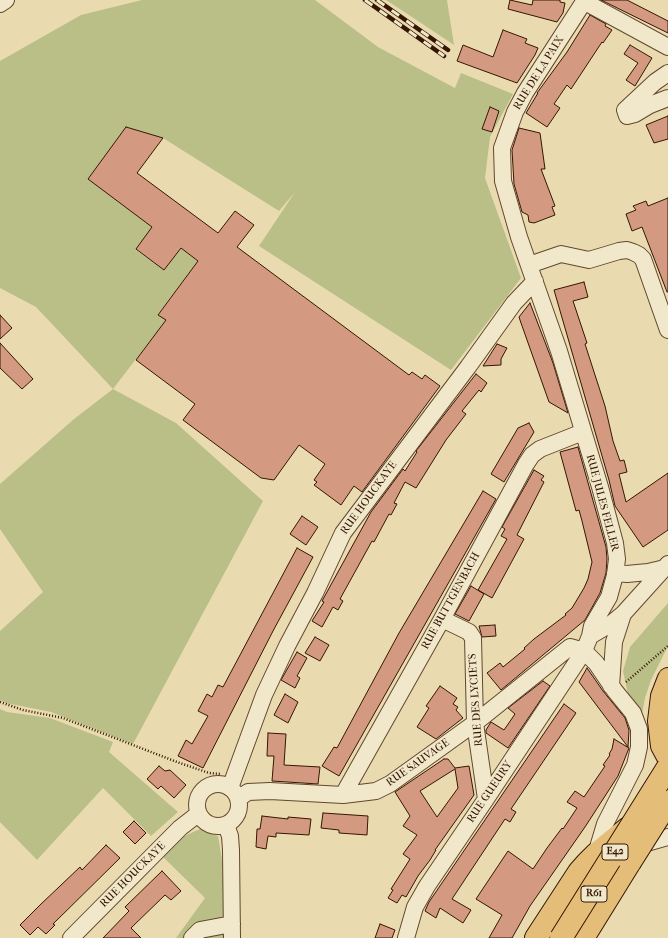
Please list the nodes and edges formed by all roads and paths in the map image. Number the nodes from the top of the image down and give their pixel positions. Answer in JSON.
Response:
{"nodes":[{"id":1,"x":6,"y":0,"type":"edge"},
{"id":2,"x":585,"y":1,"type":"edge"},
{"id":3,"x":0,"y":4,"type":"edge"},
{"id":4,"x":668,"y":47,"type":"edge"},
{"id":5,"x":668,"y":73,"type":"edge"},
{"id":6,"x":668,"y":98,"type":"edge"},
{"id":7,"x":529,"y":265,"type":"junction"},
{"id":8,"x":535,"y":281,"type":"junction"},
{"id":9,"x":668,"y":330,"type":"edge"},
{"id":10,"x":583,"y":432,"type":"junction"},
{"id":11,"x":666,"y":566,"type":"edge"},
{"id":12,"x":615,"y":573,"type":"junction"},
{"id":13,"x":622,"y":614,"type":"junction"},
{"id":14,"x":442,"y":619,"type":"junction"},
{"id":15,"x":591,"y":631,"type":"junction"},
{"id":16,"x":668,"y":646,"type":"edge"},
{"id":17,"x":577,"y":649,"type":"junction"},
{"id":18,"x":668,"y":678,"type":"edge"},
{"id":19,"x":613,"y":688,"type":"junction"},
{"id":20,"x":0,"y":702,"type":"edge"},
{"id":21,"x":476,"y":723,"type":"junction"},
{"id":22,"x":668,"y":759,"type":"edge"},
{"id":23,"x":668,"y":767,"type":"edge"},
{"id":24,"x":235,"y":787,"type":"junction"},
{"id":25,"x":343,"y":795,"type":"junction"},
{"id":26,"x":668,"y":796,"type":"edge"},
{"id":27,"x":486,"y":799,"type":"junction"},
{"id":28,"x":668,"y":800,"type":"edge"},
{"id":29,"x":198,"y":814,"type":"junction"},
{"id":30,"x":226,"y":825,"type":"junction"},
{"id":31,"x":668,"y":837,"type":"edge"},
{"id":32,"x":623,"y":849,"type":"junction"},
{"id":33,"x":596,"y":854,"type":"junction"},
{"id":34,"x":605,"y":905,"type":"junction"},
{"id":35,"x":232,"y":931,"type":"edge"},
{"id":36,"x":71,"y":938,"type":"edge"},
{"id":37,"x":192,"y":938,"type":"edge"},
{"id":38,"x":406,"y":938,"type":"edge"},
{"id":39,"x":536,"y":938,"type":"edge"},
{"id":40,"x":561,"y":938,"type":"edge"},
{"id":41,"x":565,"y":938,"type":"edge"},
{"id":42,"x":583,"y":938,"type":"edge"},
{"id":43,"x":589,"y":938,"type":"edge"}],
"edges":[{"from":1,"to":3,"type":"street"},
{"from":2,"to":4,"type":"street"},
{"from":2,"to":7,"type":"street","name":"RUE DE LA PAIX"},
{"from":5,"to":6,"type":"street"},
{"from":7,"to":8,"type":"street","name":"RUE JULES FELLER"},
{"from":7,"to":9,"type":"street"},
{"from":8,"to":10,"type":"street","name":"RUE JULES FELLER"},
{"from":8,"to":24,"type":"street","name":"RUE HOUCKAYE"},
{"from":10,"to":12,"type":"street","name":"RUE JULES FELLER"},
{"from":10,"to":14,"type":"street","name":"RUE BUTTGENBACH"},
{"from":11,"to":12,"type":"street"},
{"from":11,"to":13,"type":"street"},
{"from":12,"to":15,"type":"street","name":"RUE JULES FELLER"},
{"from":13,"to":15,"type":"street"},
{"from":13,"to":19,"type":"street"},
{"from":14,"to":21,"type":"street","name":"RUE DES LYCIETS"},
{"from":14,"to":25,"type":"street","name":"RUE BUTTGENBACH"},
{"from":15,"to":17,"type":"street","name":"RUE SAUVAGE"},
{"from":16,"to":19,"type":"path"},
{"from":17,"to":19,"type":"street"},
{"from":17,"to":21,"type":"street","name":"RUE SAUVAGE"},
{"from":17,"to":27,"type":"street","name":"RUE GUEURY"},
{"from":18,"to":22,"type":"main road"},
{"from":19,"to":33,"type":"street"},
{"from":20,"to":24,"type":"path"},
{"from":21,"to":25,"type":"street","name":"RUE SAUVAGE"},
{"from":21,"to":27,"type":"street","name":"RUE DES LYCIETS"},
{"from":23,"to":40,"type":"highway","number":"E42","bridge":true},
{"from":24,"to":25,"type":"street","name":"RUE SAUVAGE"},
{"from":24,"to":29,"type":"street"},
{"from":24,"to":30,"type":"street"},
{"from":26,"to":33,"type":"highway","number":"R61"},
{"from":27,"to":38,"type":"street","name":"RUE GUEURY"},
{"from":28,"to":32,"type":"highway","number":"R61"},
{"from":28,"to":34,"type":"highway","number":"E42","bridge":true},
{"from":29,"to":30,"type":"street"},
{"from":29,"to":36,"type":"street","name":"RUE HOUCKAYE"},
{"from":30,"to":35,"type":"street"},
{"from":31,"to":32,"type":"street"},
{"from":32,"to":41,"type":"highway","number":"R61"},
{"from":33,"to":39,"type":"highway","number":"R61"},
{"from":34,"to":42,"type":"highway","number":"E42"},
{"from":34,"to":43,"type":"highway"},
{"from":35,"to":37,"type":"street"}]}
